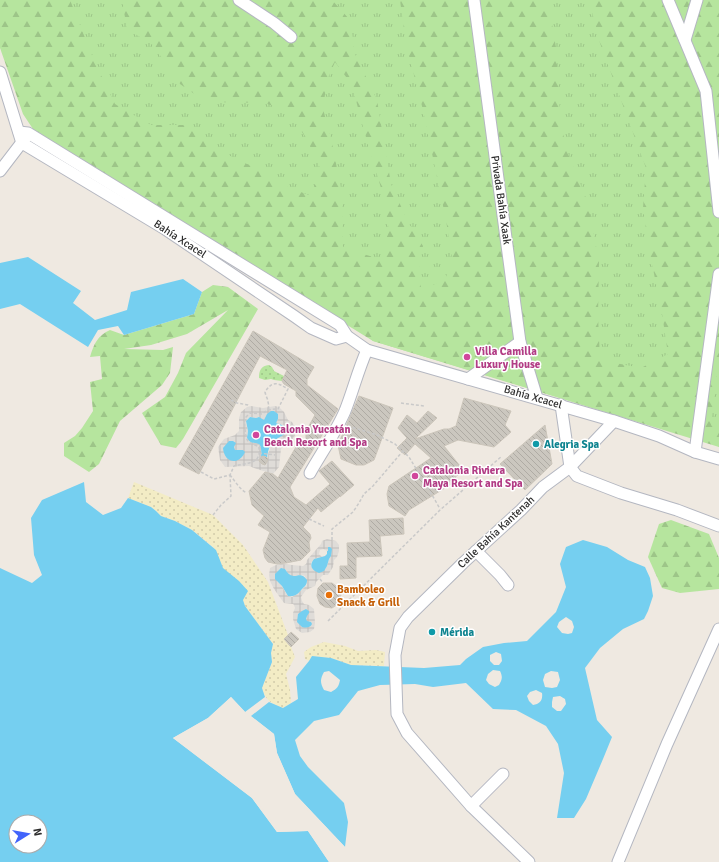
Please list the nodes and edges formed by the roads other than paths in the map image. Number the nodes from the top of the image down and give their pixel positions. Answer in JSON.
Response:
{"nodes":[{"id":1,"x":239,"y":0,"type":"edge"},
{"id":2,"x":474,"y":0,"type":"edge"},
{"id":3,"x":668,"y":0,"type":"edge"},
{"id":4,"x":697,"y":0,"type":"edge"},
{"id":5,"x":291,"y":37,"type":"dead end"},
{"id":6,"x":685,"y":40,"type":"junction"},
{"id":7,"x":0,"y":72,"type":"edge"},
{"id":8,"x":23,"y":136,"type":"junction"},
{"id":9,"x":0,"y":171,"type":"edge"},
{"id":10,"x":719,"y":212,"type":"edge"},
{"id":11,"x":719,"y":274,"type":"edge"},
{"id":12,"x":347,"y":336,"type":"junction"},
{"id":13,"x":520,"y":342,"type":"junction"},
{"id":14,"x":367,"y":350,"type":"junction"},
{"id":15,"x":468,"y":379,"type":"junction"},
{"id":16,"x":537,"y":398,"type":"junction"},
{"id":17,"x":561,"y":405,"type":"junction"},
{"id":18,"x":614,"y":421,"type":"junction"},
{"id":19,"x":695,"y":452,"type":"junction"},
{"id":20,"x":719,"y":459,"type":"edge"},
{"id":21,"x":570,"y":467,"type":"junction"},
{"id":22,"x":310,"y":473,"type":"dead end"},
{"id":23,"x":719,"y":526,"type":"edge"},
{"id":24,"x":476,"y":551,"type":"junction"},
{"id":25,"x":508,"y":585,"type":"dead end"},
{"id":26,"x":719,"y":629,"type":"edge"},
{"id":27,"x":503,"y":774,"type":"dead end"},
{"id":28,"x":471,"y":806,"type":"junction"},
{"id":29,"x":529,"y":862,"type":"edge"},
{"id":30,"x":618,"y":862,"type":"edge"}],
"edges":[{"from":1,"to":5,"type":"street"},
{"from":2,"to":13,"type":"street","name":"Privada Bahía Xaak"},
{"from":3,"to":6,"type":"street"},
{"from":4,"to":6,"type":"street"},
{"from":6,"to":10,"type":"street"},
{"from":7,"to":8,"type":"street"},
{"from":8,"to":9,"type":"street"},
{"from":8,"to":12,"type":"street","name":"Bahía Xcacel"},
{"from":8,"to":12,"type":"street","name":"Bahía Xcacel"},
{"from":11,"to":19,"type":"street"},
{"from":12,"to":14,"type":"street","name":"Bahía Xcacel"},
{"from":13,"to":15,"type":"street"},
{"from":13,"to":16,"type":"street","name":"Privada Bahía Xaak"},
{"from":14,"to":15,"type":"street","name":"Bahía Xcacel"},
{"from":14,"to":22,"type":"street"},
{"from":15,"to":16,"type":"street","name":"Bahía Xcacel"},
{"from":16,"to":17,"type":"street","name":"Bahía Xcacel"},
{"from":17,"to":18,"type":"street","name":"Bahía Xcacel"},
{"from":17,"to":21,"type":"street"},
{"from":18,"to":19,"type":"street","name":"Bahía Xcacel"},
{"from":18,"to":21,"type":"street","name":"Calle Bahía Kantenah"},
{"from":19,"to":20,"type":"street","name":"Bahía Xcacel"},
{"from":21,"to":23,"type":"street"},
{"from":21,"to":24,"type":"street","name":"Calle Bahía Kantenah"},
{"from":24,"to":25,"type":"street"},
{"from":24,"to":28,"type":"street","name":"Calle Bahía Kantenah"},
{"from":26,"to":30,"type":"street"},
{"from":27,"to":28,"type":"street"},
{"from":28,"to":29,"type":"street"}]}
